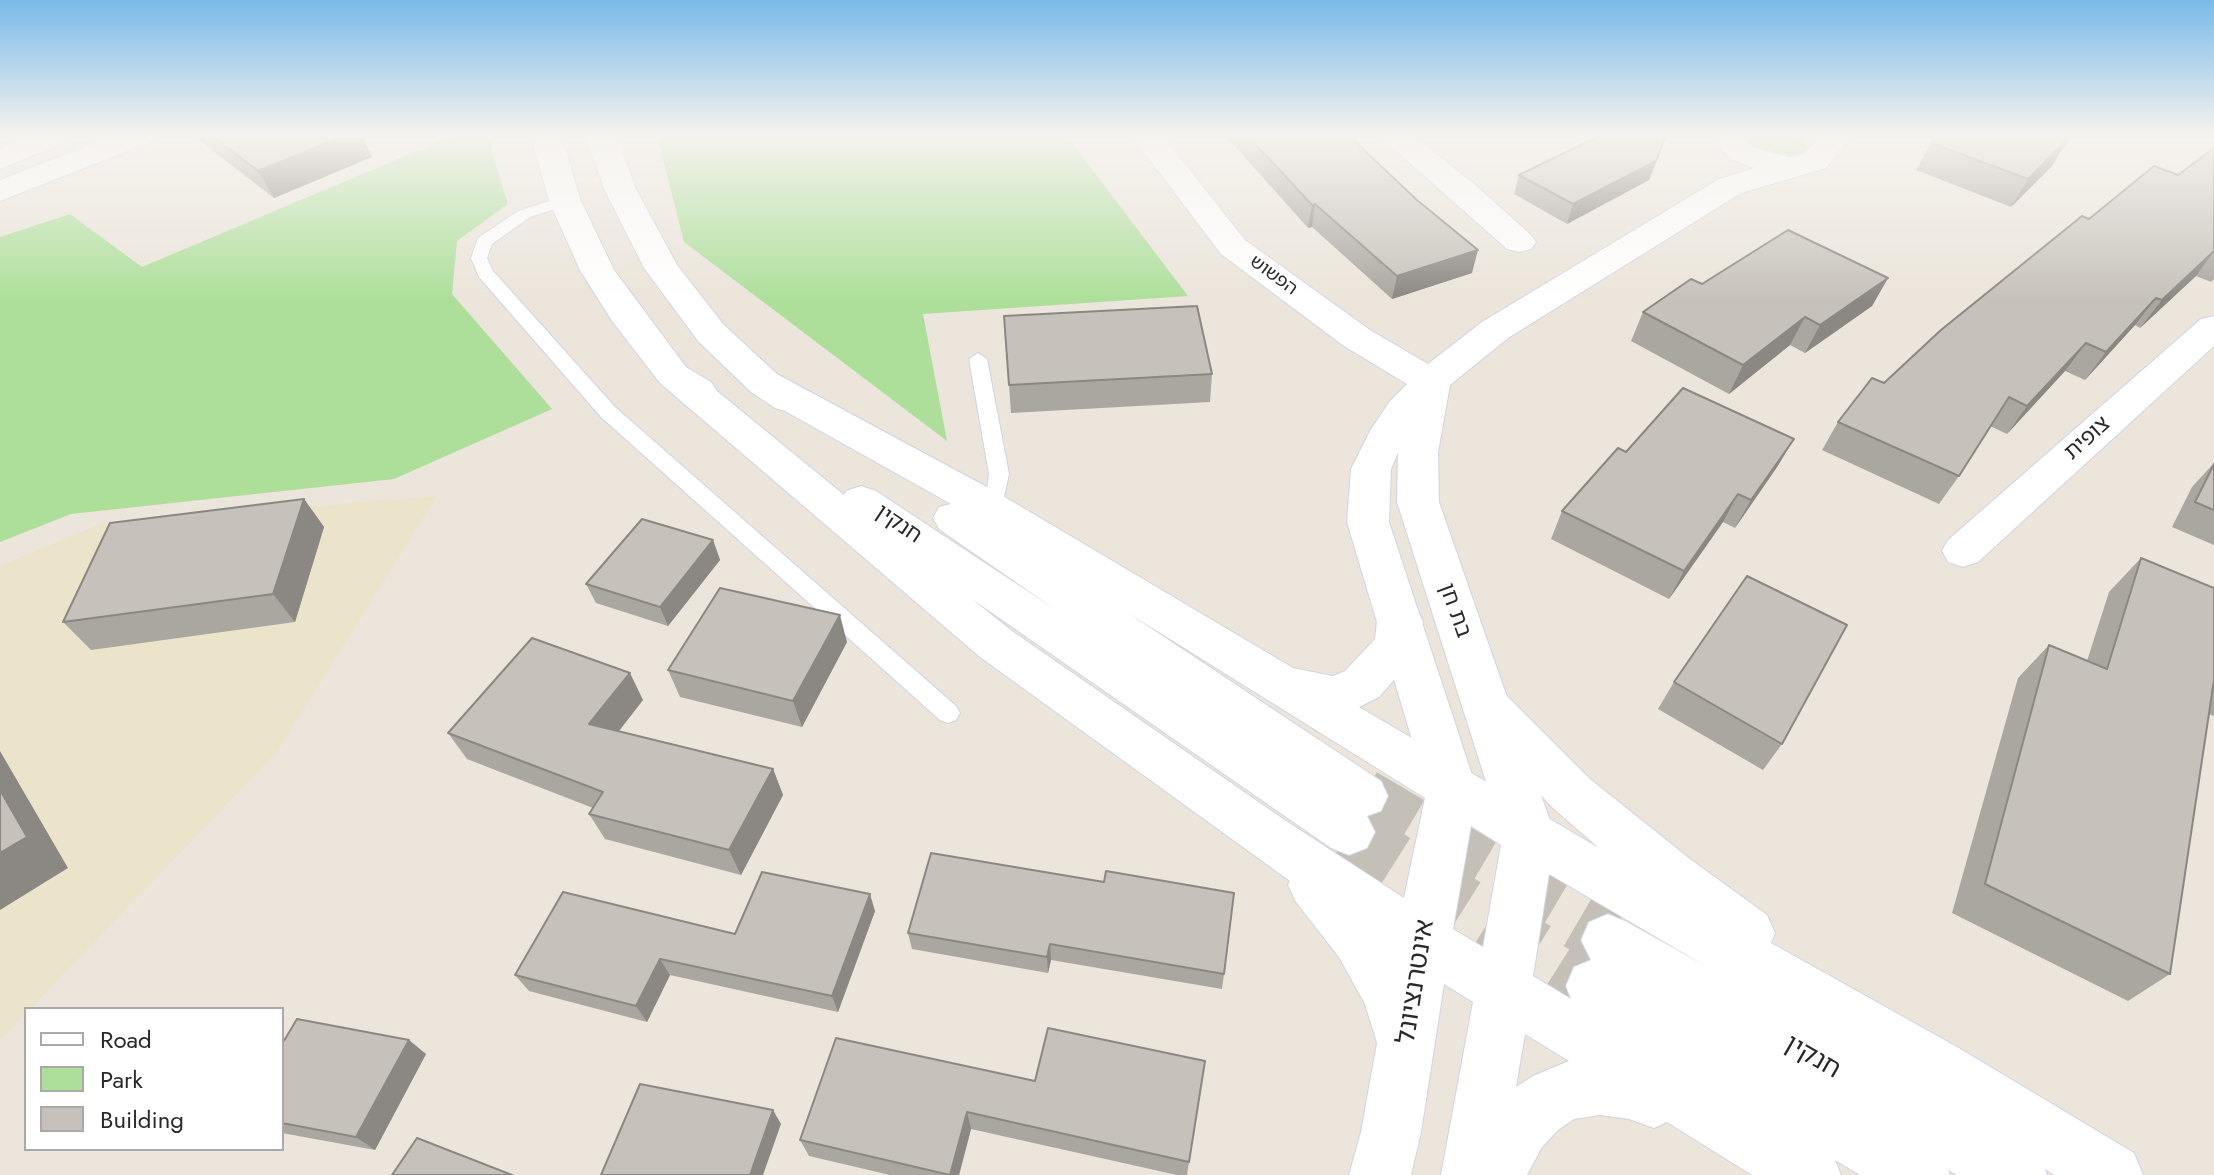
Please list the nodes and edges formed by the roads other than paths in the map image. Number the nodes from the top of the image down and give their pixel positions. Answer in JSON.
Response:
{"nodes":[{"id":1,"x":562,"y":190,"type":"edge"},
{"id":2,"x":620,"y":190,"type":"edge"},
{"id":3,"x":1189,"y":190,"type":"edge"},
{"id":4,"x":1462,"y":190,"type":"edge"},
{"id":5,"x":1724,"y":190,"type":"edge"},
{"id":6,"x":565,"y":201,"type":"junction"},
{"id":7,"x":1519,"y":242,"type":"dead end"},
{"id":8,"x":2214,"y":327,"type":"edge"},
{"id":9,"x":1357,"y":338,"type":"junction"},
{"id":10,"x":1472,"y":346,"type":"junction"},
{"id":11,"x":978,"y":359,"type":"dead end"},
{"id":12,"x":673,"y":375,"type":"junction"},
{"id":13,"x":1431,"y":382,"type":"junction"},
{"id":14,"x":764,"y":383,"type":"junction"},
{"id":15,"x":983,"y":503,"type":"junction"},
{"id":16,"x":1963,"y":551,"type":"dead end"},
{"id":17,"x":1400,"y":621,"type":"junction"},
{"id":18,"x":1264,"y":676,"type":"junction"},
{"id":19,"x":1489,"y":709,"type":"junction"},
{"id":20,"x":948,"y":713,"type":"dead end"},
{"id":21,"x":1452,"y":790,"type":"junction"},
{"id":22,"x":1265,"y":835,"type":"junction"},
{"id":23,"x":1529,"y":835,"type":"junction"},
{"id":24,"x":1423,"y":941,"type":"junction"},
{"id":25,"x":1502,"y":990,"type":"junction"},
{"id":26,"x":1407,"y":1046,"type":"junction"},
{"id":27,"x":1936,"y":1068,"type":"junction"},
{"id":28,"x":1737,"y":1132,"type":"junction"},
{"id":29,"x":1386,"y":1154,"type":"edge"},
{"id":30,"x":1350,"y":1175,"type":"edge"},
{"id":31,"x":1472,"y":1175,"type":"edge"},
{"id":32,"x":1492,"y":1175,"type":"edge"},
{"id":33,"x":1810,"y":1175,"type":"edge"},
{"id":34,"x":1919,"y":1175,"type":"edge"},
{"id":35,"x":2016,"y":1175,"type":"edge"},
{"id":36,"x":2112,"y":1175,"type":"edge"}],
"edges":[{"from":1,"to":6,"type":"main road","name":"חנקין"},
{"from":2,"to":14,"type":"main road","name":"חנקין"},
{"from":3,"to":9,"type":"main road","name":"הפשוש"},
{"from":4,"to":7,"type":"main road"},
{"from":5,"to":10,"type":"main road"},
{"from":6,"to":12,"type":"main road","name":"חנקין"},
{"from":6,"to":20,"type":"lane"},
{"from":8,"to":16,"type":"main road","name":"צופית"},
{"from":9,"to":10,"type":"main road"},
{"from":9,"to":13,"type":"main road","name":"הפשוש"},
{"from":10,"to":13,"type":"main road"},
{"from":11,"to":15,"type":"lane"},
{"from":12,"to":14,"type":"main road","name":"חנקין"},
{"from":12,"to":22,"type":"main road"},
{"from":13,"to":17,"type":"main road"},
{"from":13,"to":19,"type":"main road","name":"בת חן"},
{"from":14,"to":15,"type":"main road"},
{"from":15,"to":18,"type":"main road"},
{"from":17,"to":18,"type":"main road"},
{"from":17,"to":21,"type":"main road"},
{"from":18,"to":21,"type":"main road"},
{"from":19,"to":23,"type":"main road","name":"בת חן"},
{"from":19,"to":27,"type":"main road"},
{"from":21,"to":23,"type":"main road"},
{"from":21,"to":24,"type":"main road","name":"אינטרנציונל"},
{"from":22,"to":24,"type":"main road"},
{"from":22,"to":26,"type":"main road"},
{"from":23,"to":25,"type":"main road"},
{"from":23,"to":27,"type":"main road"},
{"from":24,"to":25,"type":"main road"},
{"from":24,"to":26,"type":"main road","name":"אינטרנציונל"},
{"from":25,"to":28,"type":"main road"},
{"from":25,"to":31,"type":"main road"},
{"from":26,"to":29,"type":"main road","name":"אינטרנציונל"},
{"from":27,"to":36,"type":"main road"},
{"from":28,"to":32,"type":"main road"},
{"from":28,"to":33,"type":"main road"},
{"from":29,"to":30,"type":"main road"},
{"from":34,"to":35,"type":"main road","name":"חנקין"}]}
